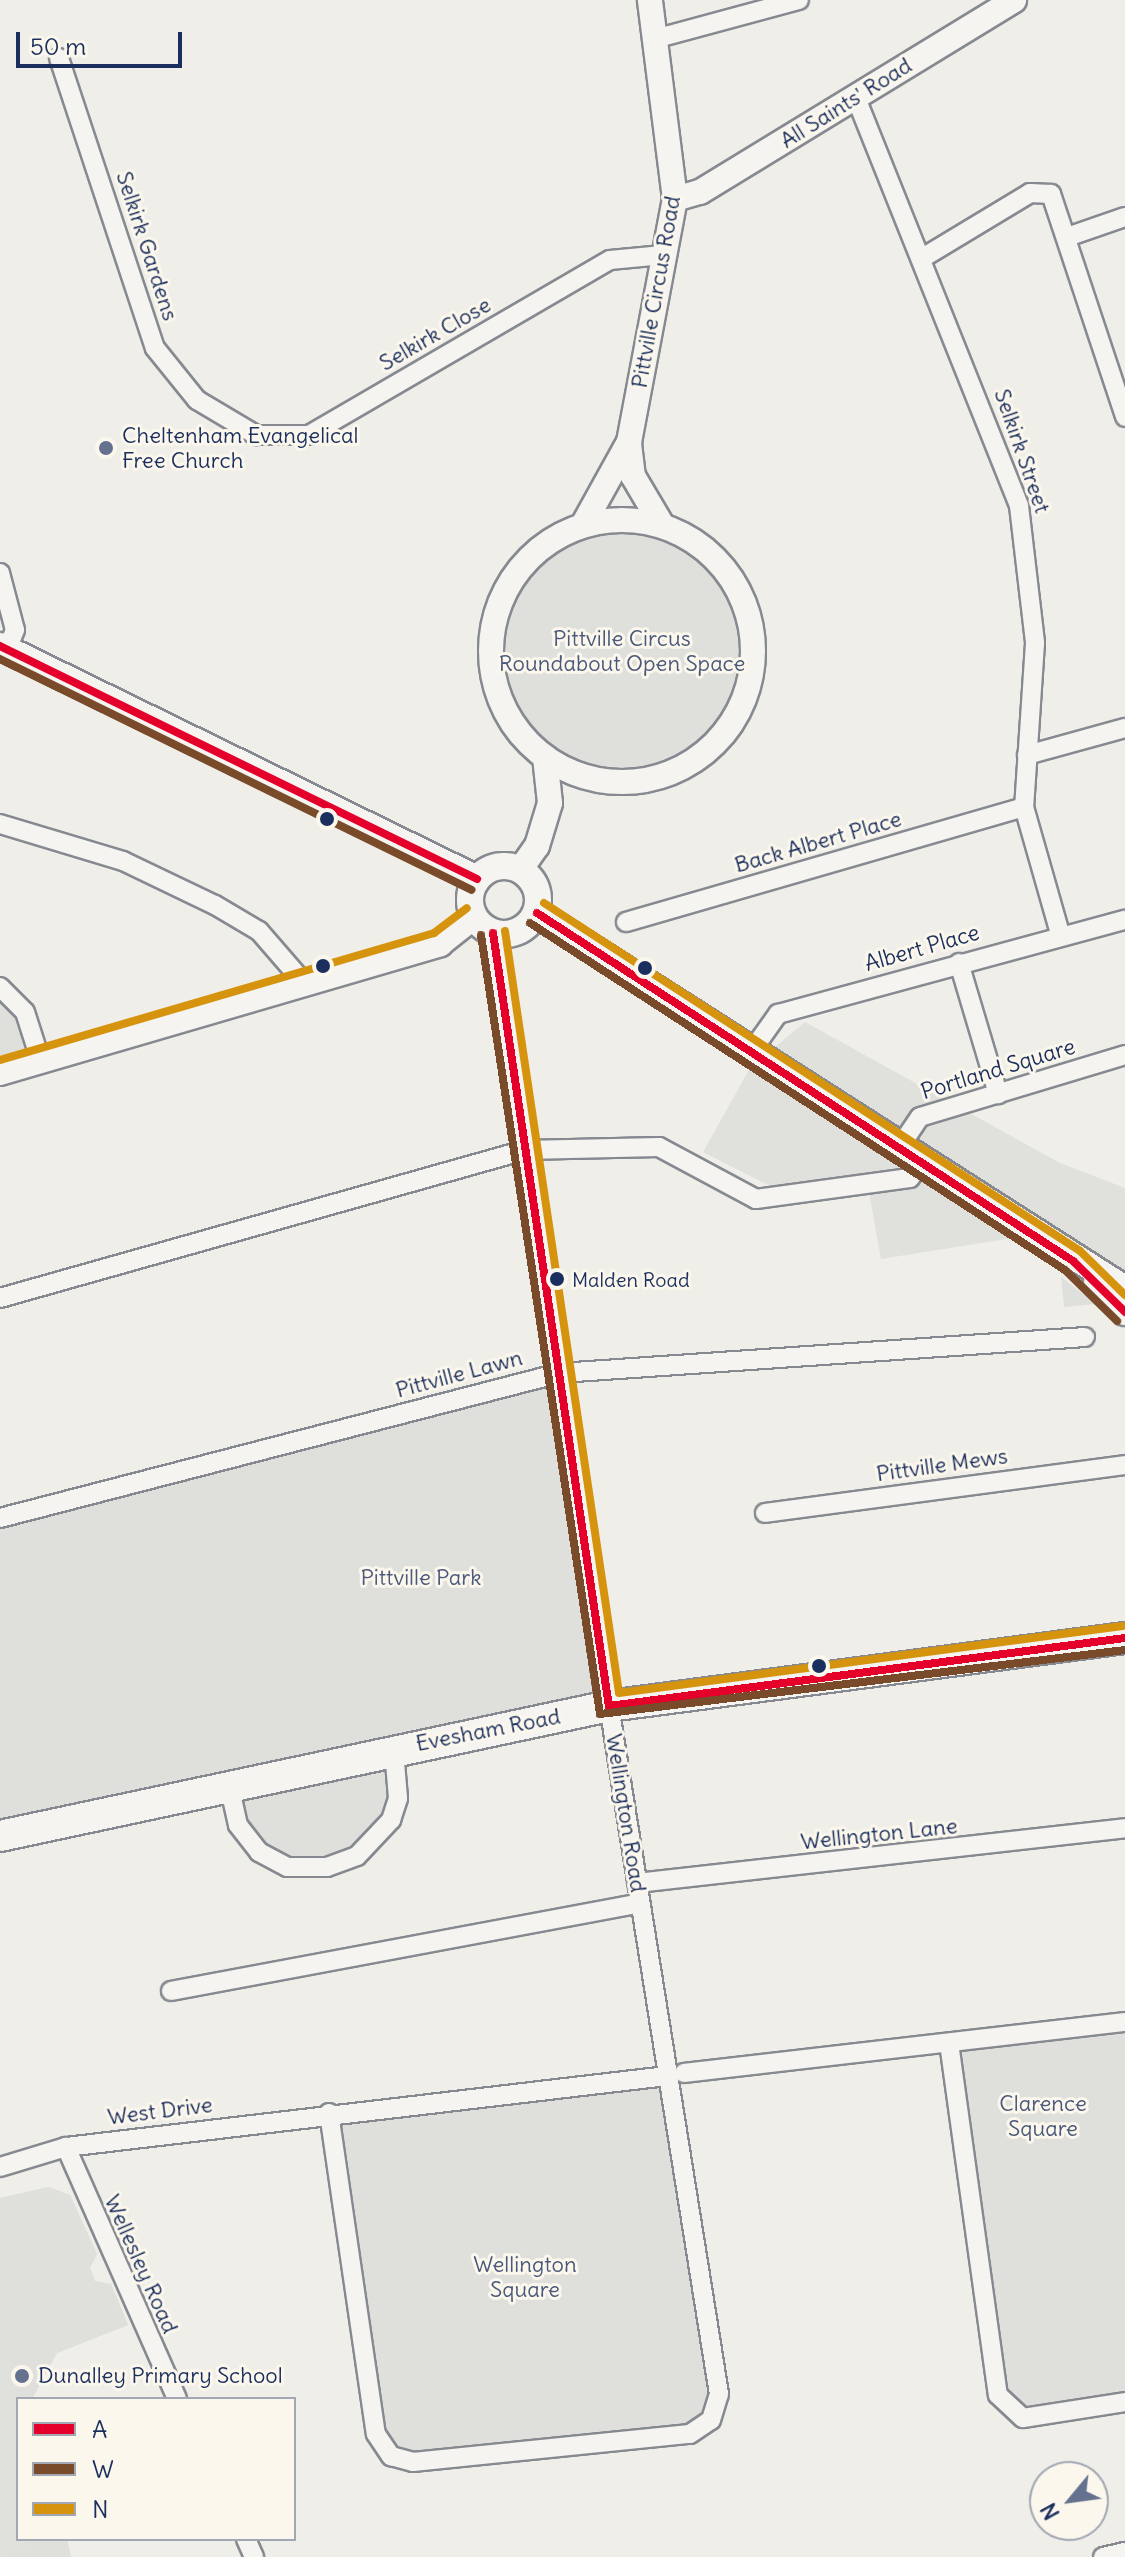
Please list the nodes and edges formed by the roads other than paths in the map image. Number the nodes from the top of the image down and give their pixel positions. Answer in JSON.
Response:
{"nodes":[{"id":1,"x":650,"y":0,"type":"edge"},
{"id":2,"x":799,"y":0,"type":"edge"},
{"id":3,"x":1014,"y":0,"type":"edge"},
{"id":4,"x":658,"y":38,"type":"junction"},
{"id":5,"x":59,"y":58,"type":"dead end"},
{"id":6,"x":856,"y":98,"type":"junction"},
{"id":7,"x":675,"y":199,"type":"junction"},
{"id":8,"x":1125,"y":217,"type":"edge"},
{"id":9,"x":1070,"y":236,"type":"junction"},
{"id":10,"x":663,"y":255,"type":"junction"},
{"id":11,"x":924,"y":257,"type":"junction"},
{"id":12,"x":1125,"y":417,"type":"edge"},
{"id":13,"x":230,"y":423,"type":"joint"},
{"id":14,"x":629,"y":442,"type":"junction"},
{"id":15,"x":583,"y":525,"type":"junction"},
{"id":16,"x":662,"y":525,"type":"junction"},
{"id":17,"x":0,"y":573,"type":"edge"},
{"id":18,"x":3,"y":648,"type":"edge"},
{"id":19,"x":1125,"y":728,"type":"edge"},
{"id":20,"x":1027,"y":755,"type":"junction"},
{"id":21,"x":545,"y":757,"type":"junction"},
{"id":22,"x":586,"y":777,"type":"junction"},
{"id":23,"x":550,"y":803,"type":"junction"},
{"id":24,"x":1024,"y":807,"type":"junction"},
{"id":25,"x":0,"y":824,"type":"edge"},
{"id":26,"x":520,"y":870,"type":"junction"},
{"id":27,"x":477,"y":879,"type":"junction"},
{"id":28,"x":537,"y":913,"type":"junction"},
{"id":29,"x":1125,"y":920,"type":"edge"},
{"id":30,"x":626,"y":922,"type":"dead end"},
{"id":31,"x":484,"y":925,"type":"junction"},
{"id":32,"x":1060,"y":933,"type":"junction"},
{"id":33,"x":959,"y":963,"type":"junction"},
{"id":34,"x":304,"y":983,"type":"junction"},
{"id":35,"x":0,"y":987,"type":"edge"},
{"id":36,"x":751,"y":1052,"type":"junction"},
{"id":37,"x":1125,"y":1055,"type":"edge"},
{"id":38,"x":41,"y":1062,"type":"junction"},
{"id":39,"x":0,"y":1073,"type":"edge"},
{"id":40,"x":998,"y":1094,"type":"junction"},
{"id":41,"x":899,"y":1148,"type":"junction"},
{"id":42,"x":525,"y":1150,"type":"junction"},
{"id":43,"x":921,"y":1162,"type":"junction"},
{"id":44,"x":1073,"y":1261,"type":"junction"},
{"id":45,"x":1125,"y":1289,"type":"edge"},
{"id":46,"x":0,"y":1298,"type":"edge"},
{"id":47,"x":1125,"y":1312,"type":"edge"},
{"id":48,"x":1085,"y":1337,"type":"dead end"},
{"id":49,"x":560,"y":1373,"type":"junction"},
{"id":50,"x":1125,"y":1465,"type":"edge"},
{"id":51,"x":765,"y":1513,"type":"dead end"},
{"id":52,"x":0,"y":1518,"type":"edge"},
{"id":53,"x":1125,"y":1638,"type":"edge"},
{"id":54,"x":609,"y":1706,"type":"junction"},
{"id":55,"x":394,"y":1750,"type":"junction"},
{"id":56,"x":229,"y":1785,"type":"junction"},
{"id":57,"x":1125,"y":1828,"type":"edge"},
{"id":58,"x":0,"y":1836,"type":"edge"},
{"id":59,"x":637,"y":1883,"type":"junction"},
{"id":60,"x":640,"y":1903,"type":"junction"},
{"id":61,"x":171,"y":1991,"type":"dead end"},
{"id":62,"x":1125,"y":2022,"type":"edge"},
{"id":63,"x":949,"y":2043,"type":"junction"},
{"id":64,"x":676,"y":2075,"type":"junction"},
{"id":65,"x":329,"y":2113,"type":"junction"},
{"id":66,"x":66,"y":2147,"type":"junction"},
{"id":67,"x":0,"y":2167,"type":"edge"},
{"id":68,"x":176,"y":2397,"type":"edge"},
{"id":69,"x":1125,"y":2402,"type":"edge"},
{"id":70,"x":1125,"y":2552,"type":"edge"},
{"id":71,"x":1103,"y":2557,"type":"edge"}],
"edges":[{"from":1,"to":4,"type":"street","name":"Pittville Circus Road"},
{"from":2,"to":4,"type":"street"},
{"from":3,"to":6,"type":"street","name":"All Saints' Road"},
{"from":4,"to":7,"type":"street","name":"Pittville Circus Road"},
{"from":5,"to":13,"type":"street","name":"Selkirk Gardens"},
{"from":6,"to":7,"type":"street","name":"All Saints' Road"},
{"from":6,"to":11,"type":"street","name":"Selkirk Street"},
{"from":7,"to":10,"type":"street","name":"Pittville Circus Road"},
{"from":8,"to":9,"type":"street"},
{"from":9,"to":11,"type":"street"},
{"from":9,"to":12,"type":"street"},
{"from":10,"to":13,"type":"street","name":"Selkirk Close"},
{"from":10,"to":14,"type":"street","name":"Pittville Circus Road"},
{"from":11,"to":20,"type":"street","name":"Selkirk Street"},
{"from":14,"to":15,"type":"street","name":"Pittville Circus Road"},
{"from":14,"to":16,"type":"street","name":"Pittville Circus Road"},
{"from":15,"to":16,"type":"street"},
{"from":15,"to":21,"type":"street"},
{"from":16,"to":22,"type":"street"},
{"from":17,"to":18,"type":"street"},
{"from":18,"to":27,"type":"main road"},
{"from":19,"to":20,"type":"street"},
{"from":20,"to":24,"type":"street","name":"Selkirk Street"},
{"from":21,"to":22,"type":"street"},
{"from":21,"to":23,"type":"street"},
{"from":22,"to":23,"type":"street"},
{"from":23,"to":26,"type":"street"},
{"from":24,"to":30,"type":"street","name":"Back Albert Place"},
{"from":24,"to":32,"type":"street","name":"Selkirk Street"},
{"from":25,"to":34,"type":"street"},
{"from":26,"to":27,"type":"main road"},
{"from":26,"to":28,"type":"main road"},
{"from":27,"to":31,"type":"main road"},
{"from":28,"to":31,"type":"main road"},
{"from":28,"to":36,"type":"main road"},
{"from":29,"to":32,"type":"street","name":"Albert Place"},
{"from":31,"to":34,"type":"street"},
{"from":31,"to":42,"type":"street","name":"Wellington Road"},
{"from":32,"to":33,"type":"street","name":"Albert Place"},
{"from":33,"to":36,"type":"street","name":"Albert Place"},
{"from":33,"to":40,"type":"street"},
{"from":34,"to":38,"type":"street"},
{"from":35,"to":38,"type":"street"},
{"from":36,"to":41,"type":"main road"},
{"from":37,"to":40,"type":"street","name":"Portland Square"},
{"from":38,"to":39,"type":"street"},
{"from":40,"to":41,"type":"street","name":"Portland Square"},
{"from":41,"to":43,"type":"main road"},
{"from":42,"to":43,"type":"street"},
{"from":42,"to":46,"type":"street"},
{"from":42,"to":49,"type":"street","name":"Wellington Road"},
{"from":43,"to":44,"type":"main road"},
{"from":44,"to":45,"type":"main road"},
{"from":44,"to":47,"type":"main road"},
{"from":48,"to":49,"type":"street","name":"Pittville Lawn"},
{"from":49,"to":52,"type":"street","name":"Pittville Lawn"},
{"from":49,"to":54,"type":"street","name":"Wellington Road"},
{"from":50,"to":51,"type":"street","name":"Pittville Mews"},
{"from":53,"to":54,"type":"main road","name":"Evesham Road"},
{"from":54,"to":55,"type":"main road","name":"Evesham Road"},
{"from":54,"to":59,"type":"street","name":"Wellington Road"},
{"from":55,"to":56,"type":"main road","name":"Evesham Road"},
{"from":55,"to":56,"type":"street"},
{"from":56,"to":58,"type":"main road","name":"Evesham Road"},
{"from":57,"to":59,"type":"street","name":"Wellington Lane"},
{"from":59,"to":60,"type":"street","name":"Wellington Road"},
{"from":60,"to":61,"type":"street"},
{"from":60,"to":64,"type":"street","name":"Wellington Road"},
{"from":62,"to":63,"type":"street"},
{"from":63,"to":64,"type":"street"},
{"from":63,"to":69,"type":"street"},
{"from":64,"to":65,"type":"street"},
{"from":64,"to":65,"type":"street"},
{"from":65,"to":66,"type":"street","name":"West Drive"},
{"from":66,"to":67,"type":"street","name":"West Drive"},
{"from":66,"to":68,"type":"street","name":"Wellesley Road"},
{"from":70,"to":71,"type":"street"}]}
